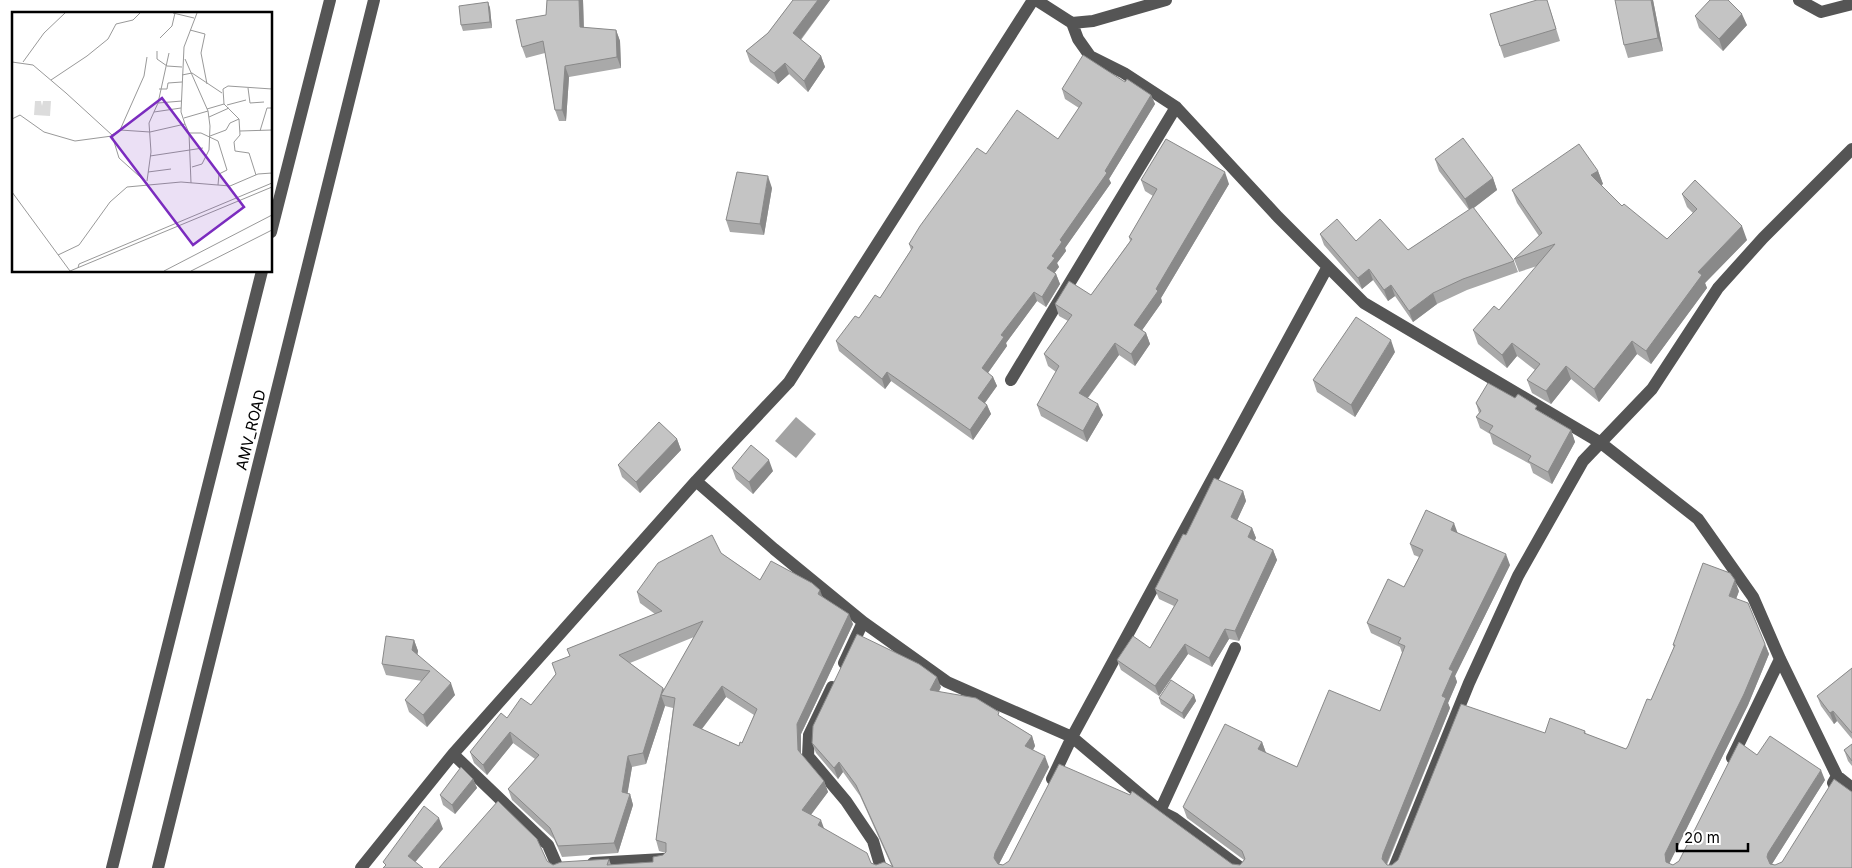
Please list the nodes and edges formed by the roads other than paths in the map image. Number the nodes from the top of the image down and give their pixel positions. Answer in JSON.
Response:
{"nodes":[{"id":1,"x":330,"y":0,"type":"edge"},
{"id":2,"x":374,"y":0,"type":"edge"},
{"id":3,"x":1034,"y":0,"type":"edge"},
{"id":4,"x":1166,"y":0,"type":"edge"},
{"id":5,"x":1799,"y":0,"type":"edge"},
{"id":6,"x":1852,"y":4,"type":"edge"},
{"id":7,"x":1072,"y":23,"type":"junction"},
{"id":8,"x":1176,"y":107,"type":"junction"},
{"id":9,"x":1852,"y":149,"type":"edge"},
{"id":10,"x":272,"y":228,"type":"edge"},
{"id":11,"x":1327,"y":268,"type":"junction"},
{"id":12,"x":262,"y":272,"type":"edge"},
{"id":13,"x":1011,"y":380,"type":"dead end"},
{"id":14,"x":1600,"y":443,"type":"junction"},
{"id":15,"x":696,"y":480,"type":"junction"},
{"id":16,"x":863,"y":622,"type":"junction"},
{"id":17,"x":1235,"y":648,"type":"dead end"},
{"id":18,"x":1780,"y":659,"type":"junction"},
{"id":19,"x":1072,"y":737,"type":"junction"},
{"id":20,"x":453,"y":754,"type":"junction"},
{"id":21,"x":1724,"y":774,"type":"edge"},
{"id":22,"x":1837,"y":776,"type":"junction"},
{"id":23,"x":1048,"y":788,"type":"edge"},
{"id":24,"x":1852,"y":788,"type":"edge"},
{"id":25,"x":1826,"y":793,"type":"edge"},
{"id":26,"x":1160,"y":811,"type":"junction"},
{"id":27,"x":663,"y":859,"type":"edge"},
{"id":28,"x":565,"y":865,"type":"edge"},
{"id":29,"x":112,"y":868,"type":"edge"},
{"id":30,"x":158,"y":868,"type":"edge"},
{"id":31,"x":361,"y":868,"type":"edge"},
{"id":32,"x":881,"y":868,"type":"edge"},
{"id":33,"x":1241,"y":868,"type":"edge"},
{"id":34,"x":1394,"y":868,"type":"edge"}],
"edges":[{"from":1,"to":10,"type":"street"},
{"from":2,"to":30,"type":"street","name":"AMV_ROAD"},
{"from":3,"to":7,"type":"street"},
{"from":3,"to":15,"type":"street"},
{"from":4,"to":7,"type":"street"},
{"from":5,"to":6,"type":"street"},
{"from":7,"to":8,"type":"street"},
{"from":8,"to":11,"type":"street"},
{"from":8,"to":13,"type":"street"},
{"from":9,"to":14,"type":"street"},
{"from":11,"to":14,"type":"street"},
{"from":11,"to":19,"type":"street"},
{"from":12,"to":29,"type":"street"},
{"from":14,"to":18,"type":"street"},
{"from":14,"to":34,"type":"street"},
{"from":15,"to":16,"type":"street"},
{"from":15,"to":20,"type":"street"},
{"from":16,"to":19,"type":"street"},
{"from":16,"to":32,"type":"street"},
{"from":17,"to":26,"type":"street"},
{"from":18,"to":21,"type":"street"},
{"from":18,"to":22,"type":"street"},
{"from":19,"to":23,"type":"street"},
{"from":19,"to":26,"type":"street"},
{"from":20,"to":28,"type":"street"},
{"from":20,"to":31,"type":"street"},
{"from":22,"to":24,"type":"street"},
{"from":22,"to":25,"type":"street"},
{"from":26,"to":33,"type":"street"},
{"from":27,"to":28,"type":"street"}]}
